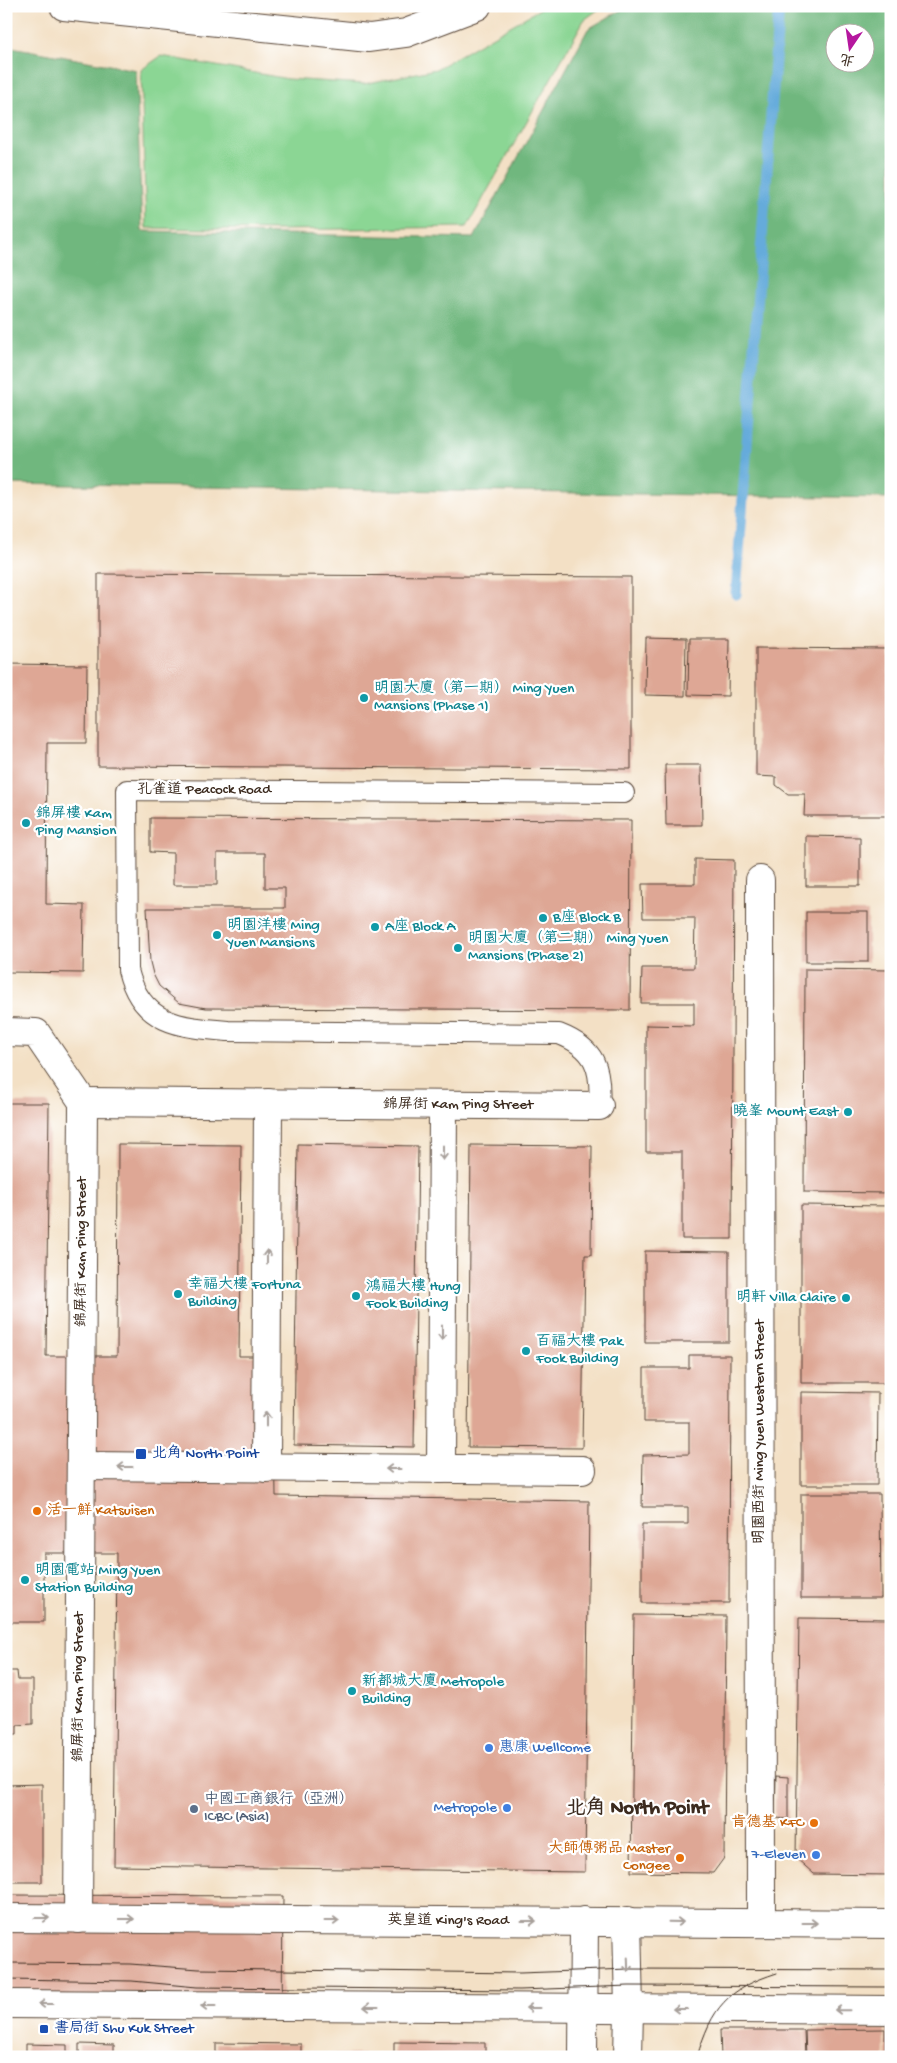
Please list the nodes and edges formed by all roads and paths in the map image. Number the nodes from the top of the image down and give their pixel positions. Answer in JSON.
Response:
{"nodes":[{"id":1,"x":64,"y":6,"type":"edge"},
{"id":2,"x":477,"y":6,"type":"edge"},
{"id":3,"x":624,"y":793,"type":"dead end"},
{"id":4,"x":760,"y":880,"type":"dead end"},
{"id":5,"x":6,"y":1032,"type":"edge"},
{"id":6,"x":83,"y":1102,"type":"junction"},
{"id":7,"x":268,"y":1103,"type":"junction"},
{"id":8,"x":443,"y":1104,"type":"junction"},
{"id":9,"x":599,"y":1106,"type":"joint"},
{"id":10,"x":81,"y":1466,"type":"junction"},
{"id":11,"x":266,"y":1468,"type":"junction"},
{"id":12,"x":441,"y":1469,"type":"junction"},
{"id":13,"x":582,"y":1470,"type":"dead end"},
{"id":14,"x":6,"y":1918,"type":"edge"},
{"id":15,"x":78,"y":1919,"type":"junction"},
{"id":16,"x":584,"y":1921,"type":"junction"},
{"id":17,"x":627,"y":1921,"type":"junction"},
{"id":18,"x":761,"y":1923,"type":"junction"},
{"id":19,"x":891,"y":1924,"type":"edge"},
{"id":20,"x":6,"y":2004,"type":"edge"},
{"id":21,"x":582,"y":2008,"type":"junction"},
{"id":22,"x":629,"y":2009,"type":"junction"},
{"id":23,"x":891,"y":2010,"type":"edge"},
{"id":24,"x":583,"y":2057,"type":"edge"},
{"id":25,"x":628,"y":2057,"type":"edge"}],
"edges":[{"from":1,"to":2,"type":"main road"},
{"from":3,"to":9,"type":"lane","name":"孔雀道 Peacock Road"},
{"from":4,"to":18,"type":"main road","name":"明園西街 Ming Yuen Western Street"},
{"from":5,"to":6,"type":"main road"},
{"from":6,"to":7,"type":"main road","name":"錦屏街 Kam Ping Street"},
{"from":6,"to":10,"type":"main road","name":"錦屏街 Kam Ping Street"},
{"from":7,"to":8,"type":"main road","name":"錦屏街 Kam Ping Street"},
{"from":11,"to":7,"type":"main road","one_way":true},
{"from":8,"to":9,"type":"main road","name":"錦屏街 Kam Ping Street"},
{"from":8,"to":12,"type":"main road","one_way":true},
{"from":11,"to":10,"type":"main road","one_way":true},
{"from":10,"to":15,"type":"main road","name":"錦屏街 Kam Ping Street"},
{"from":12,"to":11,"type":"main road","one_way":true},
{"from":12,"to":13,"type":"main road"},
{"from":14,"to":15,"type":"main road","name":"英皇道 King's Road","one_way":true},
{"from":15,"to":16,"type":"main road","name":"英皇道 King's Road","one_way":true},
{"from":16,"to":17,"type":"main road","name":"英皇道 King's Road"},
{"from":16,"to":21,"type":"main road"},
{"from":17,"to":18,"type":"main road","name":"英皇道 King's Road","one_way":true},
{"from":17,"to":22,"type":"main road","one_way":true},
{"from":18,"to":19,"type":"main road","name":"英皇道 King's Road","one_way":true},
{"from":21,"to":20,"type":"main road","one_way":true},
{"from":21,"to":22,"type":"main road"},
{"from":21,"to":24,"type":"main road"},
{"from":23,"to":22,"type":"main road","one_way":true},
{"from":22,"to":25,"type":"main road"}]}
